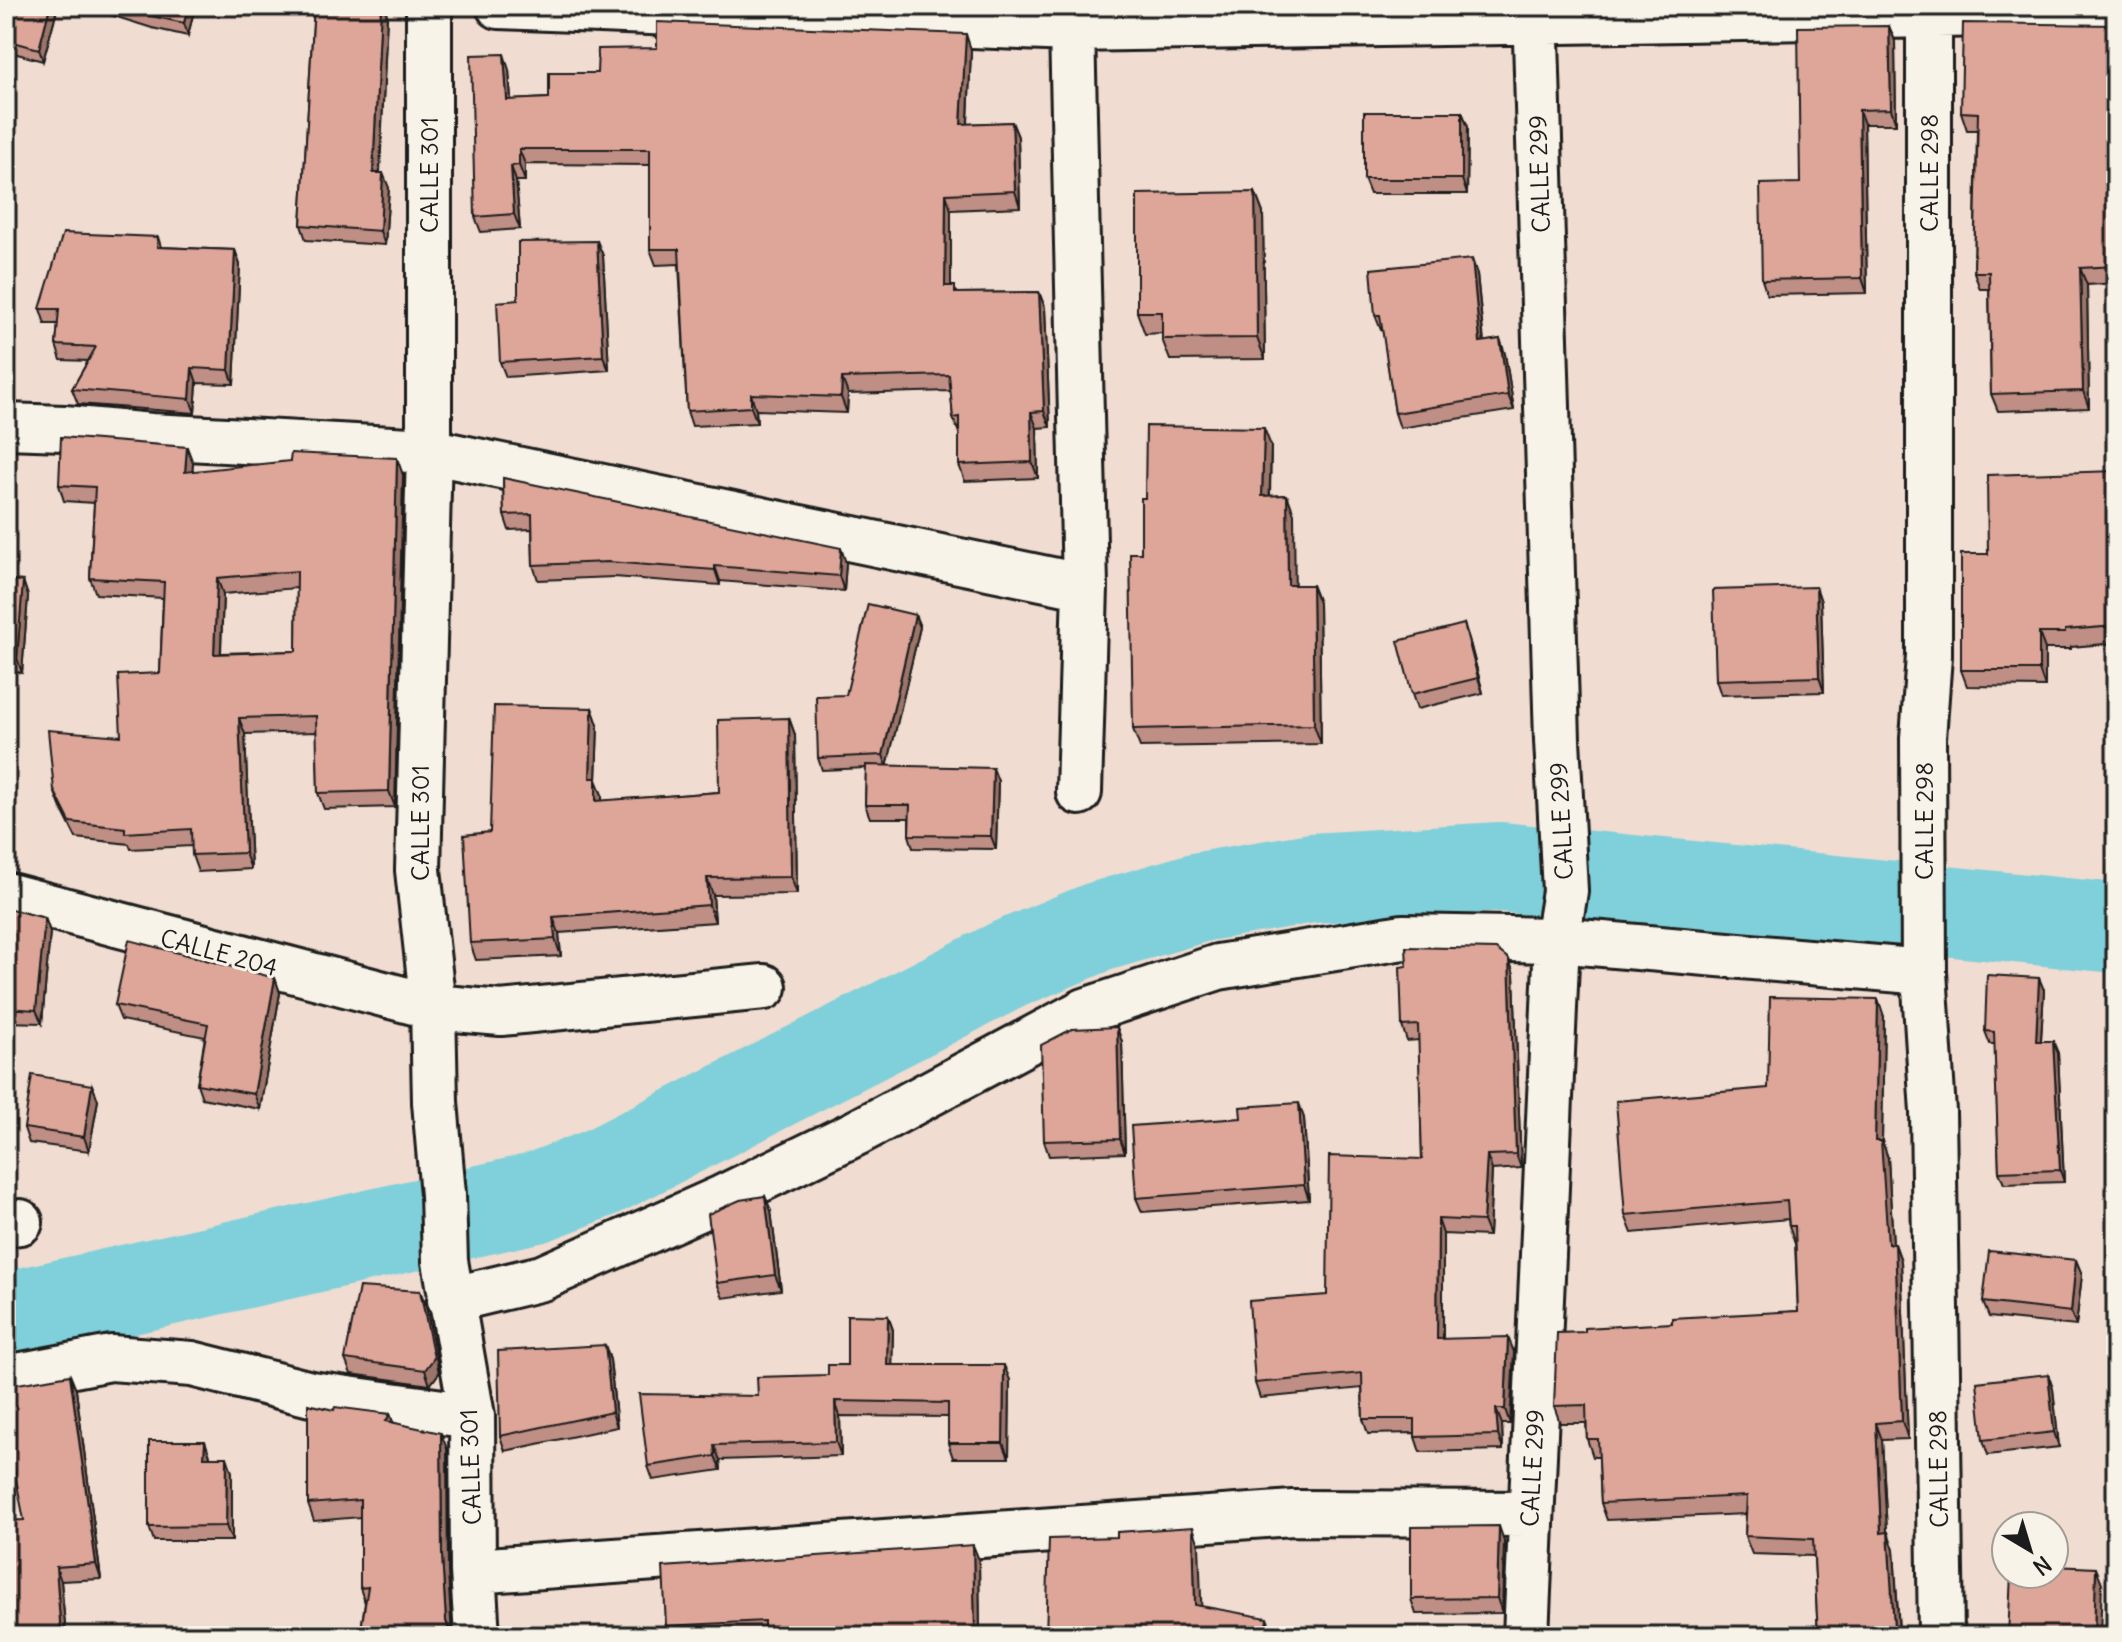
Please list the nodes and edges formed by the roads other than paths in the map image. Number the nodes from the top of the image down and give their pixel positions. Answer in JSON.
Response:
{"nodes":[{"id":1,"x":429,"y":6,"type":"edge"},
{"id":2,"x":499,"y":6,"type":"edge"},
{"id":3,"x":1929,"y":10,"type":"edge"},
{"id":4,"x":2116,"y":12,"type":"edge"},
{"id":5,"x":1535,"y":14,"type":"edge"},
{"id":6,"x":1171,"y":17,"type":"edge"},
{"id":7,"x":1072,"y":29,"type":"junction"},
{"id":8,"x":6,"y":426,"type":"edge"},
{"id":9,"x":429,"y":451,"type":"junction"},
{"id":10,"x":1085,"y":587,"type":"junction"},
{"id":11,"x":1079,"y":792,"type":"dead end"},
{"id":12,"x":6,"y":895,"type":"edge"},
{"id":13,"x":1557,"y":940,"type":"junction"},
{"id":14,"x":1924,"y":969,"type":"junction"},
{"id":15,"x":764,"y":987,"type":"dead end"},
{"id":16,"x":433,"y":1007,"type":"junction"},
{"id":17,"x":447,"y":1280,"type":"junction"},
{"id":18,"x":6,"y":1378,"type":"edge"},
{"id":19,"x":472,"y":1416,"type":"junction"},
{"id":20,"x":1530,"y":1514,"type":"junction"},
{"id":21,"x":473,"y":1571,"type":"junction"},
{"id":22,"x":477,"y":1636,"type":"edge"},
{"id":23,"x":1526,"y":1636,"type":"edge"},
{"id":24,"x":1941,"y":1636,"type":"edge"}],
"edges":[{"from":1,"to":9,"type":"street","name":"CALLE 301"},
{"from":2,"to":7,"type":"street"},
{"from":3,"to":4,"type":"street"},
{"from":3,"to":5,"type":"street"},
{"from":3,"to":14,"type":"street","name":"CALLE 298"},
{"from":5,"to":6,"type":"street"},
{"from":5,"to":13,"type":"street","name":"CALLE 299"},
{"from":6,"to":7,"type":"street"},
{"from":7,"to":10,"type":"street"},
{"from":8,"to":9,"type":"street"},
{"from":9,"to":10,"type":"street"},
{"from":9,"to":16,"type":"street","name":"CALLE 301"},
{"from":10,"to":11,"type":"street"},
{"from":12,"to":16,"type":"street","name":"CALLE 204"},
{"from":13,"to":14,"type":"street"},
{"from":13,"to":17,"type":"street"},
{"from":13,"to":20,"type":"street","name":"CALLE 299"},
{"from":14,"to":24,"type":"street","name":"CALLE 298"},
{"from":15,"to":16,"type":"street","name":"CALLE 204"},
{"from":16,"to":17,"type":"street","name":"CALLE 301"},
{"from":17,"to":19,"type":"street","name":"CALLE 301"},
{"from":18,"to":19,"type":"street"},
{"from":19,"to":21,"type":"street","name":"CALLE 301"},
{"from":20,"to":21,"type":"street"},
{"from":20,"to":23,"type":"street","name":"CALLE 299"},
{"from":21,"to":22,"type":"street","name":"CALLE 301"}]}
